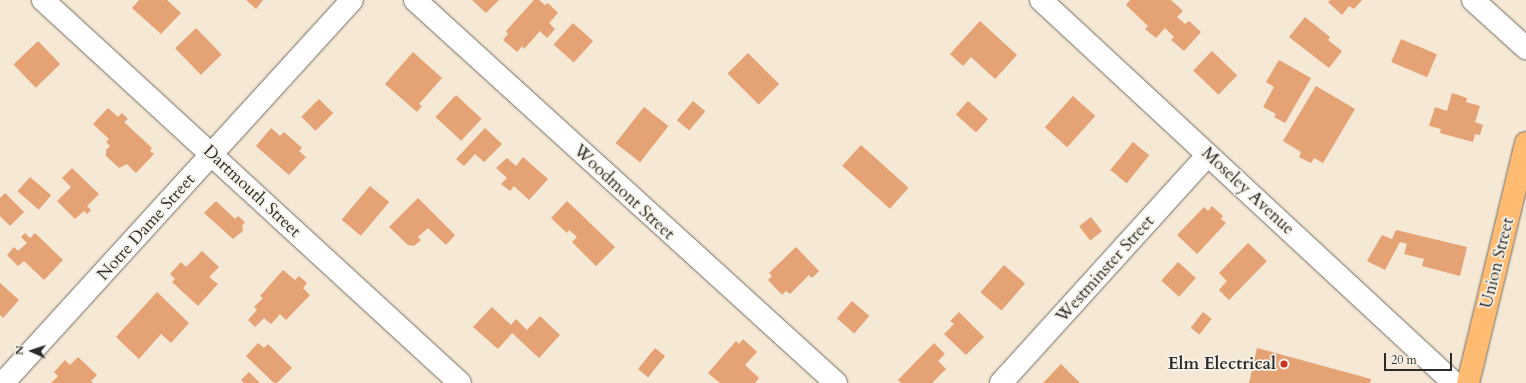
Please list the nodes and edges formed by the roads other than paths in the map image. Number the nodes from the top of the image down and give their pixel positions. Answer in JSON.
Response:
{"nodes":[{"id":1,"x":42,"y":0,"type":"edge"},
{"id":2,"x":352,"y":0,"type":"edge"},
{"id":3,"x":415,"y":0,"type":"edge"},
{"id":4,"x":1041,"y":0,"type":"edge"},
{"id":5,"x":1473,"y":0,"type":"edge"},
{"id":6,"x":1526,"y":48,"type":"edge"},
{"id":7,"x":1526,"y":143,"type":"edge"},
{"id":8,"x":212,"y":154,"type":"junction"},
{"id":9,"x":1208,"y":155,"type":"junction"},
{"id":10,"x":3,"y":383,"type":"edge"},
{"id":11,"x":460,"y":383,"type":"edge"},
{"id":12,"x":836,"y":383,"type":"edge"},
{"id":13,"x":1001,"y":383,"type":"edge"},
{"id":14,"x":1454,"y":383,"type":"edge"},
{"id":15,"x":1468,"y":383,"type":"edge"}],
"edges":[{"from":1,"to":8,"type":"street","name":"Dartmouth Street"},
{"from":2,"to":8,"type":"street","name":"Notre Dame Street"},
{"from":3,"to":12,"type":"street","name":"Woodmont Street"},
{"from":4,"to":9,"type":"street","name":"Moseley Avenue"},
{"from":5,"to":6,"type":"street"},
{"from":7,"to":15,"type":"main road","name":"Union Street"},
{"from":8,"to":10,"type":"street","name":"Notre Dame Street"},
{"from":8,"to":11,"type":"street","name":"Dartmouth Street"},
{"from":9,"to":13,"type":"street","name":"Westminster Street"},
{"from":9,"to":14,"type":"street","name":"Moseley Avenue"}]}
